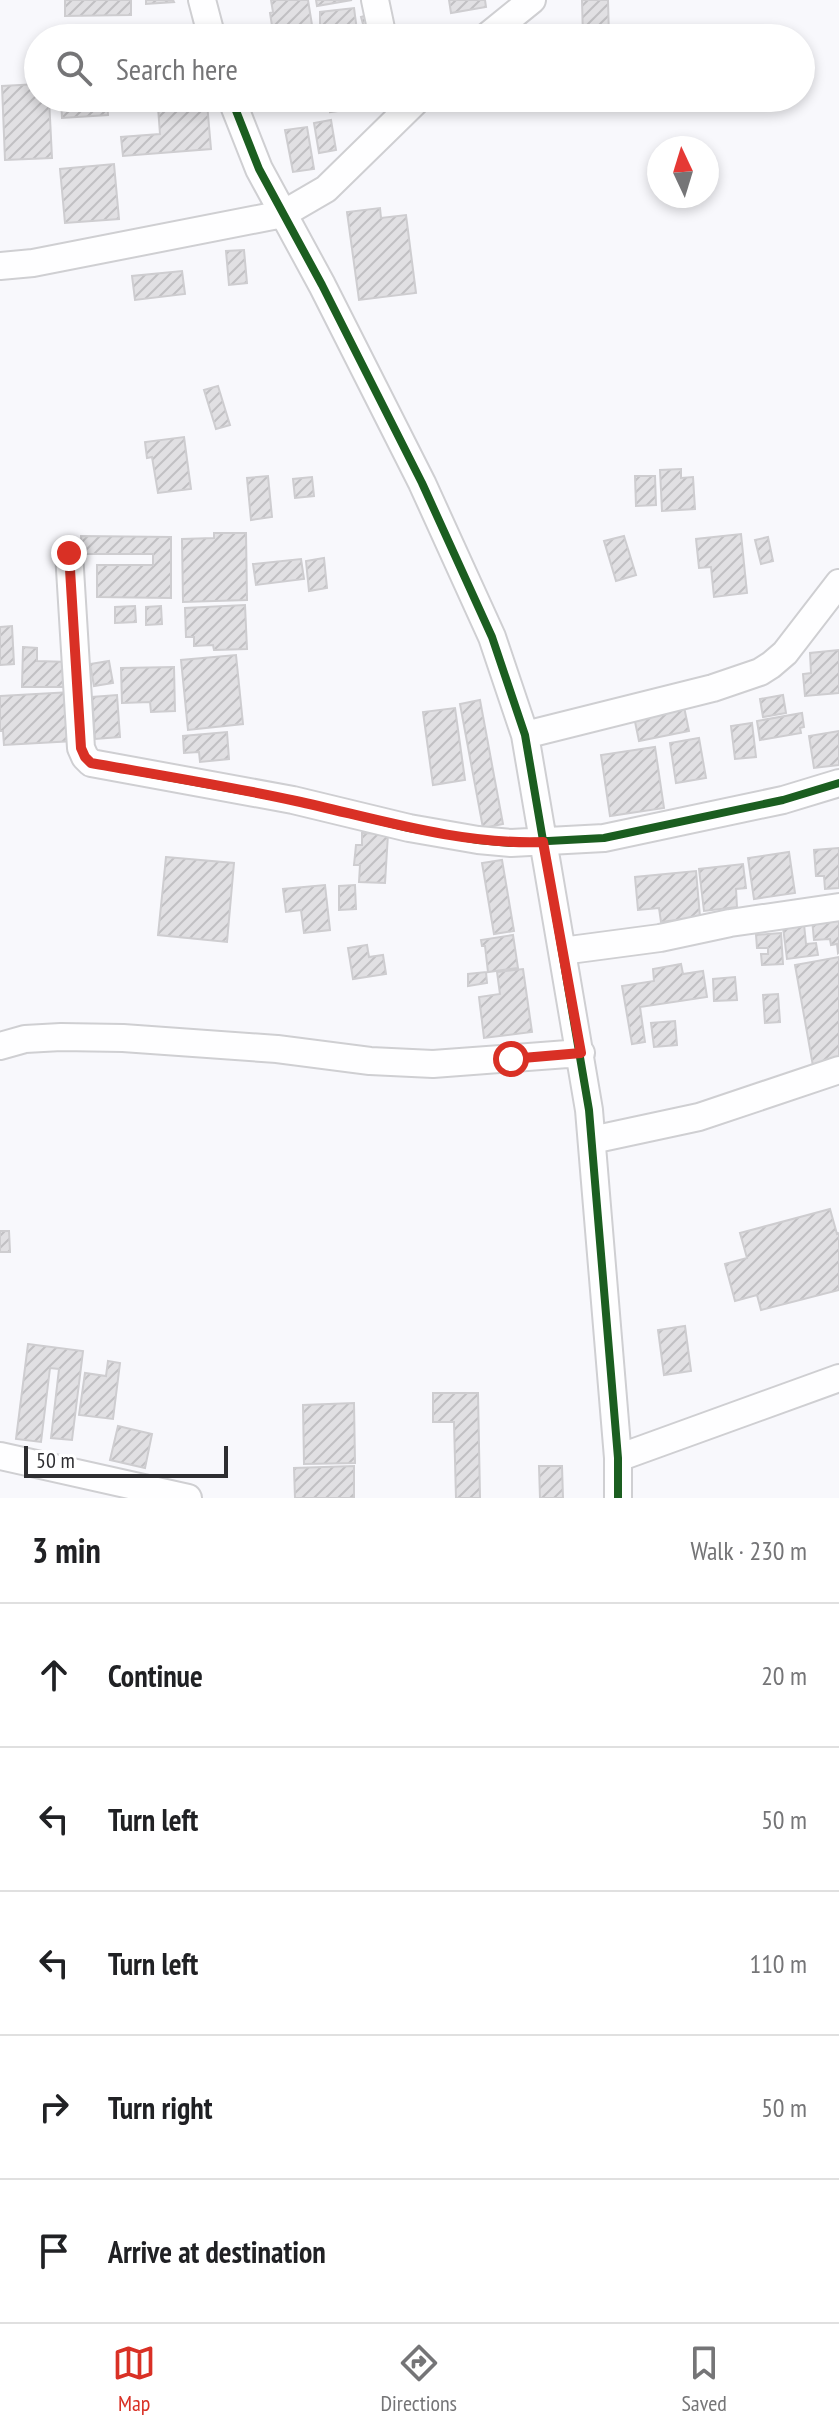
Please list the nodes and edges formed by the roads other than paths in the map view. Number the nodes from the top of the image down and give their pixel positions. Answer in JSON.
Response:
{"nodes":[{"id":1,"x":202,"y":0,"type":"edge"},
{"id":2,"x":375,"y":0,"type":"edge"},
{"id":3,"x":532,"y":0,"type":"edge"},
{"id":4,"x":208,"y":24,"type":"edge"},
{"id":5,"x":380,"y":24,"type":"edge"},
{"id":6,"x":502,"y":24,"type":"edge"},
{"id":7,"x":237,"y":112,"type":"edge"},
{"id":8,"x":393,"y":112,"type":"edge"},
{"id":9,"x":283,"y":214,"type":"junction"},
{"id":10,"x":0,"y":266,"type":"edge"},
{"id":11,"x":69,"y":553,"type":"dead end"},
{"id":12,"x":839,"y":583,"type":"edge"},
{"id":13,"x":525,"y":735,"type":"junction"},
{"id":14,"x":839,"y":783,"type":"edge"},
{"id":15,"x":543,"y":842,"type":"junction"},
{"id":16,"x":839,"y":907,"type":"edge"},
{"id":17,"x":562,"y":951,"type":"junction"},
{"id":18,"x":0,"y":1046,"type":"edge"},
{"id":19,"x":581,"y":1053,"type":"junction"},
{"id":20,"x":839,"y":1070,"type":"edge"},
{"id":21,"x":592,"y":1140,"type":"junction"},
{"id":22,"x":839,"y":1378,"type":"edge"},
{"id":23,"x":0,"y":1456,"type":"edge"},
{"id":24,"x":618,"y":1458,"type":"junction"},
{"id":25,"x":188,"y":1498,"type":"edge"},
{"id":26,"x":618,"y":1498,"type":"edge"}],
"edges":[{"from":1,"to":4,"type":"street"},
{"from":2,"to":5,"type":"street"},
{"from":3,"to":6,"type":"street"},
{"from":7,"to":9,"type":"street"},
{"from":8,"to":9,"type":"street"},
{"from":9,"to":10,"type":"street"},
{"from":9,"to":13,"type":"street"},
{"from":11,"to":15,"type":"street"},
{"from":12,"to":13,"type":"street"},
{"from":13,"to":15,"type":"street"},
{"from":14,"to":15,"type":"street"},
{"from":15,"to":17,"type":"street"},
{"from":16,"to":17,"type":"street"},
{"from":17,"to":19,"type":"street"},
{"from":18,"to":19,"type":"street"},
{"from":19,"to":21,"type":"street"},
{"from":20,"to":21,"type":"street"},
{"from":21,"to":24,"type":"street"},
{"from":22,"to":24,"type":"street"},
{"from":23,"to":25,"type":"street"},
{"from":24,"to":26,"type":"street"}]}
